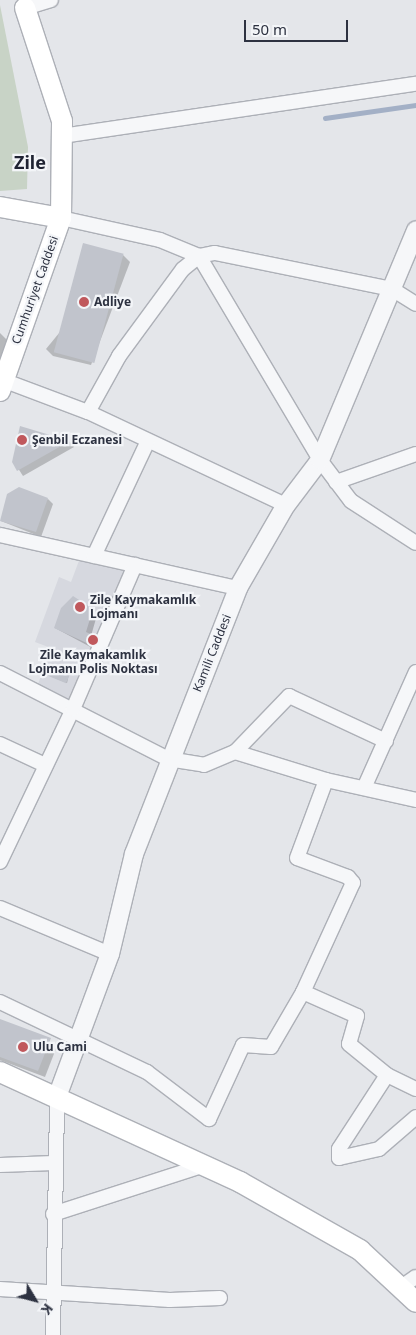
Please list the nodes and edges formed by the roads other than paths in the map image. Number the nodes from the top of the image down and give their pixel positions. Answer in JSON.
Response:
{"nodes":[{"id":1,"x":51,"y":0,"type":"edge"},
{"id":2,"x":21,"y":3,"type":"edge"},
{"id":3,"x":416,"y":84,"type":"edge"},
{"id":4,"x":62,"y":136,"type":"junction"},
{"id":5,"x":0,"y":207,"type":"edge"},
{"id":6,"x":61,"y":218,"type":"junction"},
{"id":7,"x":416,"y":230,"type":"edge"},
{"id":8,"x":199,"y":256,"type":"junction"},
{"id":9,"x":392,"y":288,"type":"junction"},
{"id":10,"x":416,"y":304,"type":"edge"},
{"id":11,"x":1,"y":384,"type":"edge"},
{"id":12,"x":88,"y":412,"type":"junction"},
{"id":13,"x":147,"y":443,"type":"junction"},
{"id":14,"x":416,"y":454,"type":"edge"},
{"id":15,"x":320,"y":460,"type":"junction"},
{"id":16,"x":336,"y":482,"type":"junction"},
{"id":17,"x":286,"y":505,"type":"junction"},
{"id":18,"x":0,"y":535,"type":"edge"},
{"id":19,"x":416,"y":543,"type":"edge"},
{"id":20,"x":94,"y":556,"type":"junction"},
{"id":21,"x":135,"y":565,"type":"junction"},
{"id":22,"x":238,"y":588,"type":"junction"},
{"id":23,"x":416,"y":672,"type":"edge"},
{"id":24,"x":0,"y":673,"type":"edge"},
{"id":25,"x":73,"y":710,"type":"junction"},
{"id":26,"x":386,"y":741,"type":"junction"},
{"id":27,"x":0,"y":744,"type":"edge"},
{"id":28,"x":235,"y":752,"type":"junction"},
{"id":29,"x":168,"y":759,"type":"junction"},
{"id":30,"x":45,"y":765,"type":"junction"},
{"id":31,"x":326,"y":780,"type":"junction"},
{"id":32,"x":364,"y":788,"type":"junction"},
{"id":33,"x":416,"y":800,"type":"edge"},
{"id":34,"x":0,"y":862,"type":"edge"},
{"id":35,"x":0,"y":908,"type":"edge"},
{"id":36,"x":110,"y":954,"type":"junction"},
{"id":37,"x":303,"y":992,"type":"junction"},
{"id":38,"x":0,"y":1002,"type":"edge"},
{"id":39,"x":78,"y":1039,"type":"junction"},
{"id":40,"x":0,"y":1072,"type":"edge"},
{"id":41,"x":387,"y":1075,"type":"junction"},
{"id":42,"x":416,"y":1089,"type":"edge"},
{"id":43,"x":57,"y":1097,"type":"junction"},
{"id":44,"x":416,"y":1117,"type":"edge"},
{"id":45,"x":54,"y":1163,"type":"junction"},
{"id":46,"x":205,"y":1164,"type":"junction"},
{"id":47,"x":0,"y":1166,"type":"edge"},
{"id":48,"x":53,"y":1214,"type":"junction"},
{"id":49,"x":408,"y":1282,"type":"edge"},
{"id":50,"x":0,"y":1289,"type":"edge"},
{"id":51,"x":53,"y":1291,"type":"junction"},
{"id":52,"x":220,"y":1298,"type":"dead end"},
{"id":53,"x":416,"y":1302,"type":"edge"},
{"id":54,"x":53,"y":1335,"type":"edge"}],
"edges":[{"from":1,"to":2,"type":"street"},
{"from":2,"to":4,"type":"main road","name":"Cumhuriyet Caddesi"},
{"from":3,"to":4,"type":"street"},
{"from":4,"to":6,"type":"main road","name":"Cumhuriyet Caddesi"},
{"from":5,"to":6,"type":"main road"},
{"from":6,"to":8,"type":"street"},
{"from":6,"to":11,"type":"main road","name":"Cumhuriyet Caddesi"},
{"from":7,"to":9,"type":"street","name":"Kamili Caddesi"},
{"from":8,"to":9,"type":"street"},
{"from":8,"to":12,"type":"street"},
{"from":8,"to":15,"type":"street"},
{"from":9,"to":10,"type":"street"},
{"from":9,"to":15,"type":"street","name":"Kamili Caddesi"},
{"from":11,"to":12,"type":"street"},
{"from":12,"to":13,"type":"street"},
{"from":13,"to":17,"type":"street"},
{"from":13,"to":20,"type":"street"},
{"from":14,"to":16,"type":"street"},
{"from":15,"to":16,"type":"street"},
{"from":15,"to":17,"type":"street","name":"Kamili Caddesi"},
{"from":16,"to":19,"type":"street"},
{"from":17,"to":22,"type":"street","name":"Kamili Caddesi"},
{"from":18,"to":20,"type":"street"},
{"from":20,"to":21,"type":"street"},
{"from":21,"to":22,"type":"street"},
{"from":21,"to":25,"type":"street"},
{"from":22,"to":29,"type":"street","name":"Kamili Caddesi"},
{"from":23,"to":26,"type":"street"},
{"from":24,"to":25,"type":"street"},
{"from":25,"to":29,"type":"street"},
{"from":25,"to":30,"type":"street"},
{"from":26,"to":28,"type":"street"},
{"from":26,"to":32,"type":"street"},
{"from":27,"to":30,"type":"street"},
{"from":28,"to":29,"type":"street"},
{"from":28,"to":31,"type":"street"},
{"from":29,"to":36,"type":"street","name":"Kamili Caddesi"},
{"from":30,"to":34,"type":"street"},
{"from":31,"to":32,"type":"street"},
{"from":31,"to":37,"type":"street"},
{"from":32,"to":33,"type":"street"},
{"from":35,"to":36,"type":"street"},
{"from":36,"to":39,"type":"street","name":"Kamili Caddesi"},
{"from":37,"to":39,"type":"street"},
{"from":37,"to":41,"type":"street"},
{"from":38,"to":39,"type":"street"},
{"from":39,"to":43,"type":"street","name":"Kamili Caddesi"},
{"from":40,"to":43,"type":"main road"},
{"from":41,"to":42,"type":"street"},
{"from":41,"to":44,"type":"street"},
{"from":43,"to":45,"type":"street"},
{"from":43,"to":46,"type":"main road"},
{"from":45,"to":47,"type":"street"},
{"from":45,"to":48,"type":"street"},
{"from":46,"to":48,"type":"street"},
{"from":46,"to":49,"type":"main road"},
{"from":48,"to":51,"type":"street"},
{"from":49,"to":53,"type":"main road"},
{"from":50,"to":51,"type":"street"},
{"from":51,"to":52,"type":"street"},
{"from":51,"to":54,"type":"street"}]}
